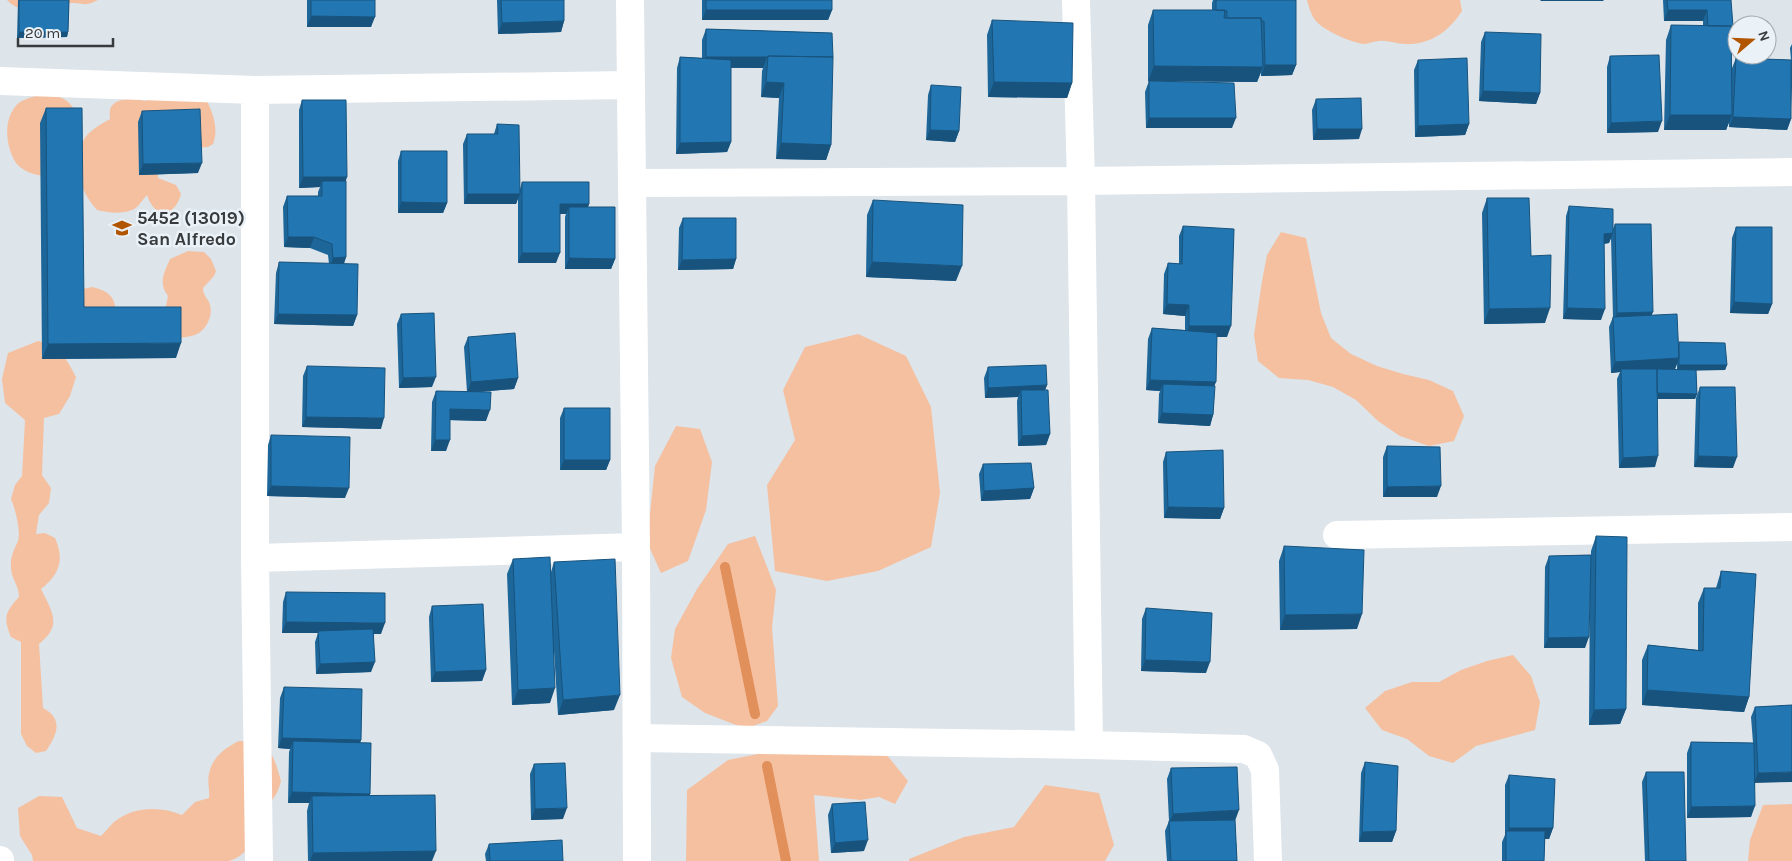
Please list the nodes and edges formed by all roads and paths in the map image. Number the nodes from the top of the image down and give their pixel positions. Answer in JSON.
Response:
{"nodes":[{"id":1,"x":630,"y":0,"type":"edge"},
{"id":2,"x":1076,"y":0,"type":"edge"},
{"id":3,"x":0,"y":81,"type":"edge"},
{"id":4,"x":630,"y":85,"type":"junction"},
{"id":5,"x":255,"y":90,"type":"junction"},
{"id":6,"x":1792,"y":172,"type":"edge"},
{"id":7,"x":1081,"y":181,"type":"junction"},
{"id":8,"x":632,"y":183,"type":"junction"},
{"id":9,"x":1792,"y":527,"type":"edge"},
{"id":10,"x":1337,"y":535,"type":"dead end"},
{"id":11,"x":636,"y":547,"type":"junction"},
{"id":12,"x":255,"y":558,"type":"junction"},
{"id":13,"x":637,"y":738,"type":"junction"},
{"id":14,"x":1089,"y":745,"type":"junction"},
{"id":15,"x":259,"y":861,"type":"edge"},
{"id":16,"x":636,"y":861,"type":"edge"},
{"id":17,"x":1268,"y":861,"type":"edge"}],
"edges":[{"from":1,"to":4,"type":"street"},
{"from":2,"to":7,"type":"street"},
{"from":3,"to":5,"type":"street"},
{"from":4,"to":5,"type":"street"},
{"from":4,"to":8,"type":"street"},
{"from":5,"to":12,"type":"street"},
{"from":6,"to":7,"type":"street"},
{"from":7,"to":8,"type":"street"},
{"from":7,"to":14,"type":"street"},
{"from":8,"to":11,"type":"street"},
{"from":9,"to":10,"type":"street"},
{"from":11,"to":12,"type":"street"},
{"from":11,"to":13,"type":"street"},
{"from":12,"to":15,"type":"street"},
{"from":13,"to":14,"type":"street"},
{"from":13,"to":16,"type":"street"},
{"from":14,"to":17,"type":"street"}]}
